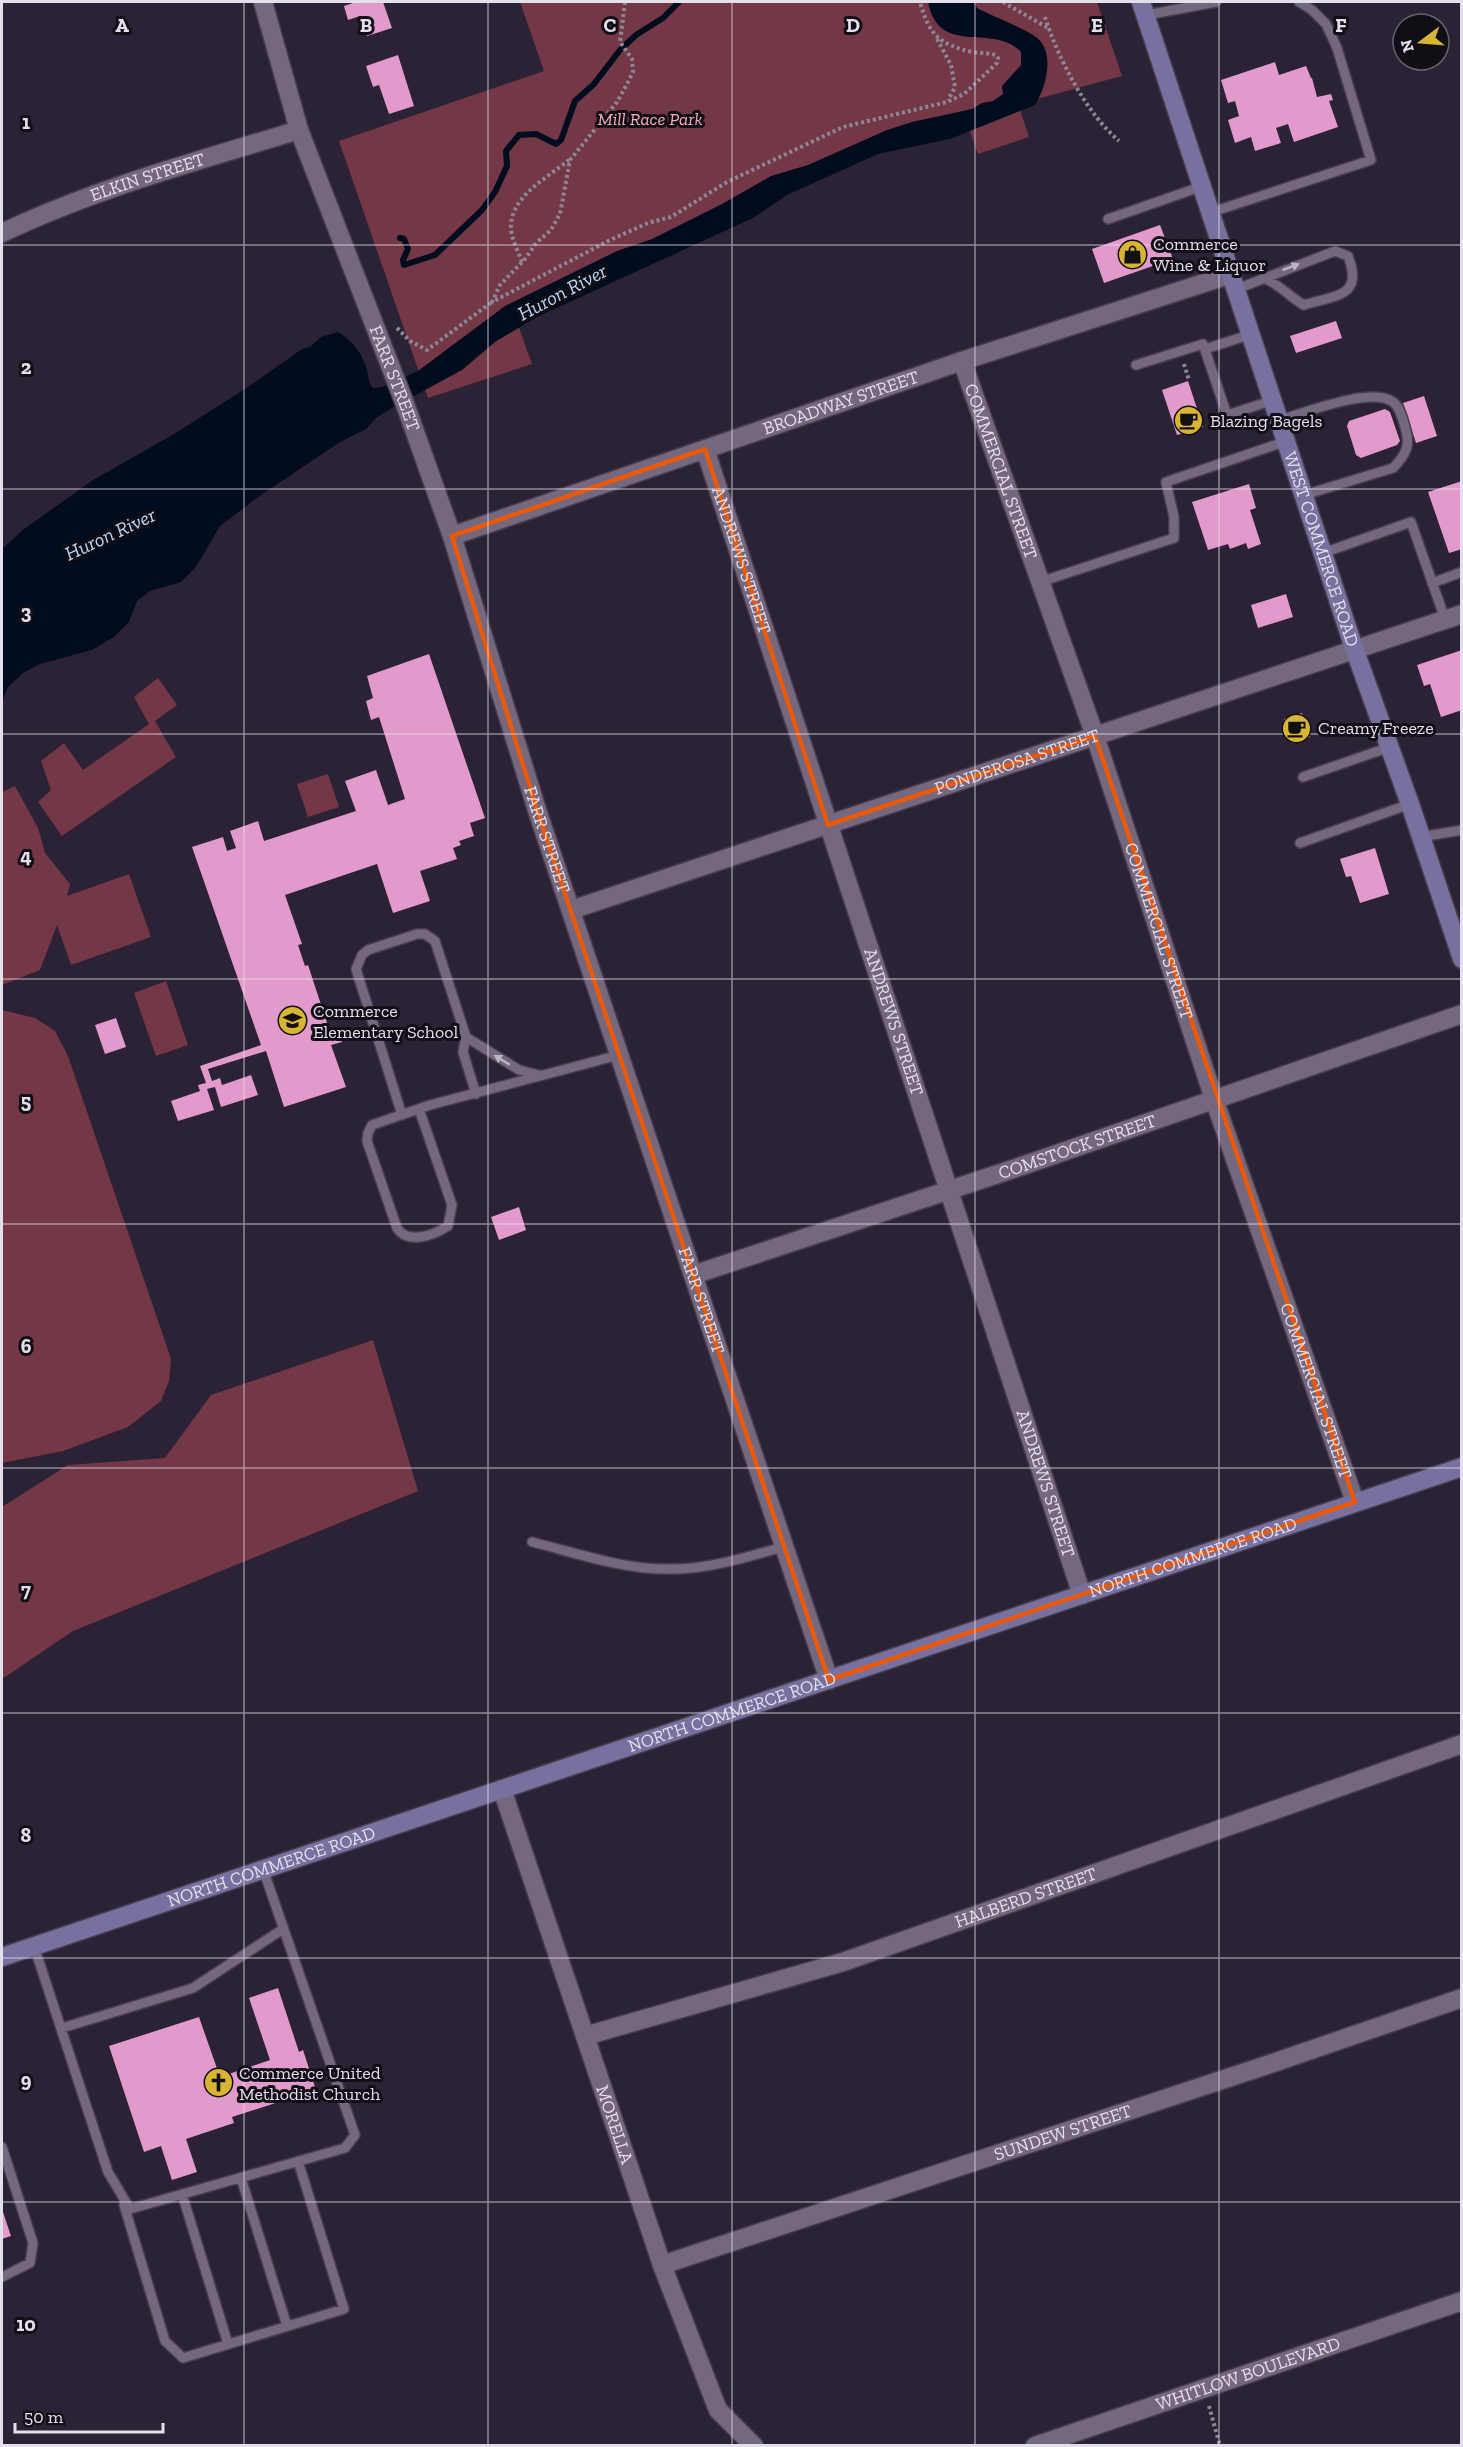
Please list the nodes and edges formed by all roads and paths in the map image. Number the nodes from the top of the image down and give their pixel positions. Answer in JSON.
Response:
{"nodes":[{"id":1,"x":263,"y":2,"type":"edge"},
{"id":2,"x":625,"y":2,"type":"edge"},
{"id":3,"x":920,"y":2,"type":"edge"},
{"id":4,"x":1003,"y":2,"type":"edge"},
{"id":5,"x":1216,"y":2,"type":"edge"},
{"id":6,"x":1299,"y":2,"type":"edge"},
{"id":7,"x":1144,"y":8,"type":"edge"},
{"id":8,"x":1045,"y":16,"type":"dead end"},
{"id":9,"x":1049,"y":28,"type":"junction"},
{"id":10,"x":936,"y":38,"type":"junction"},
{"id":11,"x":947,"y":102,"type":"junction"},
{"id":12,"x":299,"y":130,"type":"junction"},
{"id":13,"x":1119,"y":141,"type":"dead end"},
{"id":14,"x":570,"y":160,"type":"junction"},
{"id":15,"x":1203,"y":186,"type":"junction"},
{"id":16,"x":1212,"y":212,"type":"junction"},
{"id":17,"x":1108,"y":219,"type":"dead end"},
{"id":18,"x":2,"y":233,"type":"edge"},
{"id":19,"x":522,"y":261,"type":"junction"},
{"id":20,"x":1266,"y":279,"type":"junction"},
{"id":21,"x":1235,"y":282,"type":"junction"},
{"id":22,"x":492,"y":302,"type":"junction"},
{"id":23,"x":394,"y":325,"type":"dead end"},
{"id":24,"x":1252,"y":334,"type":"junction"},
{"id":25,"x":1205,"y":349,"type":"junction"},
{"id":26,"x":962,"y":361,"type":"junction"},
{"id":27,"x":1184,"y":363,"type":"dead end"},
{"id":28,"x":1136,"y":365,"type":"dead end"},
{"id":29,"x":1189,"y":380,"type":"dead end"},
{"id":30,"x":1274,"y":400,"type":"junction"},
{"id":31,"x":1280,"y":420,"type":"junction"},
{"id":32,"x":1287,"y":441,"type":"junction"},
{"id":33,"x":705,"y":449,"type":"junction"},
{"id":34,"x":1304,"y":495,"type":"junction"},
{"id":35,"x":452,"y":536,"type":"junction"},
{"id":36,"x":1323,"y":553,"type":"junction"},
{"id":37,"x":1461,"y":572,"type":"edge"},
{"id":38,"x":1040,"y":582,"type":"junction"},
{"id":39,"x":1432,"y":583,"type":"junction"},
{"id":40,"x":1453,"y":616,"type":"edge"},
{"id":41,"x":1354,"y":648,"type":"junction"},
{"id":42,"x":1095,"y":736,"type":"junction"},
{"id":43,"x":1390,"y":747,"type":"junction"},
{"id":44,"x":1303,"y":777,"type":"dead end"},
{"id":45,"x":1410,"y":804,"type":"junction"},
{"id":46,"x":828,"y":825,"type":"junction"},
{"id":47,"x":1461,"y":830,"type":"edge"},
{"id":48,"x":1421,"y":837,"type":"junction"},
{"id":49,"x":1300,"y":843,"type":"dead end"},
{"id":50,"x":571,"y":910,"type":"junction"},
{"id":51,"x":1461,"y":959,"type":"edge"},
{"id":52,"x":1461,"y":1014,"type":"edge"},
{"id":53,"x":466,"y":1037,"type":"junction"},
{"id":54,"x":619,"y":1055,"type":"junction"},
{"id":55,"x":542,"y":1076,"type":"junction"},
{"id":56,"x":476,"y":1094,"type":"junction"},
{"id":57,"x":1214,"y":1100,"type":"junction"},
{"id":58,"x":418,"y":1109,"type":"junction"},
{"id":59,"x":402,"y":1114,"type":"junction"},
{"id":60,"x":951,"y":1190,"type":"junction"},
{"id":61,"x":693,"y":1275,"type":"junction"},
{"id":62,"x":1461,"y":1467,"type":"edge"},
{"id":63,"x":1355,"y":1502,"type":"junction"},
{"id":64,"x":532,"y":1542,"type":"dead end"},
{"id":65,"x":783,"y":1547,"type":"junction"},
{"id":66,"x":1082,"y":1595,"type":"junction"},
{"id":67,"x":829,"y":1680,"type":"junction"},
{"id":68,"x":1461,"y":1744,"type":"edge"},
{"id":69,"x":502,"y":1789,"type":"junction"},
{"id":70,"x":263,"y":1869,"type":"junction"},
{"id":71,"x":283,"y":1929,"type":"junction"},
{"id":72,"x":34,"y":1946,"type":"junction"},
{"id":73,"x":2,"y":1957,"type":"edge"},
{"id":74,"x":1461,"y":1998,"type":"edge"},
{"id":75,"x":62,"y":2028,"type":"junction"},
{"id":76,"x":585,"y":2036,"type":"junction"},
{"id":77,"x":2,"y":2147,"type":"edge"},
{"id":78,"x":298,"y":2161,"type":"junction"},
{"id":79,"x":241,"y":2178,"type":"junction"},
{"id":80,"x":121,"y":2193,"type":"junction"},
{"id":81,"x":182,"y":2194,"type":"junction"},
{"id":82,"x":662,"y":2265,"type":"junction"},
{"id":83,"x":2,"y":2277,"type":"edge"},
{"id":84,"x":1461,"y":2301,"type":"edge"},
{"id":85,"x":287,"y":2326,"type":"junction"},
{"id":86,"x":228,"y":2344,"type":"junction"},
{"id":87,"x":1204,"y":2388,"type":"junction"},
{"id":88,"x":754,"y":2445,"type":"edge"},
{"id":89,"x":1035,"y":2445,"type":"edge"},
{"id":90,"x":1220,"y":2445,"type":"edge"}],
"edges":[{"from":1,"to":12,"type":"street","name":"FARR STREET"},
{"from":2,"to":14,"type":"path"},
{"from":3,"to":10,"type":"path"},
{"from":4,"to":9,"type":"path"},
{"from":5,"to":7,"type":"lane"},
{"from":6,"to":16,"type":"lane"},
{"from":7,"to":15,"type":"main road","name":"WEST COMMERCE ROAD"},
{"from":8,"to":9,"type":"path"},
{"from":9,"to":13,"type":"path"},
{"from":10,"to":11,"type":"path"},
{"from":10,"to":11,"type":"path"},
{"from":11,"to":22,"type":"path"},
{"from":12,"to":18,"type":"street","name":"ELKIN STREET"},
{"from":12,"to":35,"type":"street","name":"FARR STREET"},
{"from":14,"to":19,"type":"path"},
{"from":14,"to":19,"type":"path"},
{"from":15,"to":16,"type":"main road","name":"WEST COMMERCE ROAD"},
{"from":15,"to":17,"type":"lane"},
{"from":16,"to":21,"type":"main road","name":"WEST COMMERCE ROAD"},
{"from":19,"to":22,"type":"path"},
{"from":20,"to":20,"type":"lane","one_way":true},
{"from":20,"to":21,"type":"lane"},
{"from":21,"to":24,"type":"main road","name":"WEST COMMERCE ROAD"},
{"from":21,"to":26,"type":"street","name":"BROADWAY STREET"},
{"from":22,"to":23,"type":"path"},
{"from":24,"to":25,"type":"lane"},
{"from":24,"to":30,"type":"main road","name":"WEST COMMERCE ROAD"},
{"from":25,"to":28,"type":"lane"},
{"from":25,"to":30,"type":"lane"},
{"from":26,"to":33,"type":"street","name":"BROADWAY STREET"},
{"from":26,"to":38,"type":"street","name":"COMMERCIAL STREET"},
{"from":27,"to":29,"type":"path"},
{"from":30,"to":31,"type":"main road","name":"WEST COMMERCE ROAD"},
{"from":31,"to":32,"type":"main road","name":"WEST COMMERCE ROAD"},
{"from":31,"to":34,"type":"lane"},
{"from":32,"to":34,"type":"main road","name":"WEST COMMERCE ROAD"},
{"from":32,"to":38,"type":"lane"},
{"from":33,"to":35,"type":"street","name":"BROADWAY STREET"},
{"from":33,"to":46,"type":"street","name":"ANDREWS STREET"},
{"from":34,"to":36,"type":"main road","name":"WEST COMMERCE ROAD"},
{"from":35,"to":50,"type":"street","name":"FARR STREET"},
{"from":36,"to":39,"type":"lane"},
{"from":36,"to":41,"type":"main road","name":"WEST COMMERCE ROAD"},
{"from":37,"to":39,"type":"lane"},
{"from":38,"to":42,"type":"street","name":"COMMERCIAL STREET"},
{"from":39,"to":40,"type":"lane"},
{"from":40,"to":41,"type":"street","name":"PONDEROSA STREET"},
{"from":41,"to":42,"type":"street","name":"PONDEROSA STREET"},
{"from":41,"to":43,"type":"main road","name":"WEST COMMERCE ROAD"},
{"from":42,"to":46,"type":"street","name":"PONDEROSA STREET"},
{"from":42,"to":57,"type":"street","name":"COMMERCIAL STREET"},
{"from":43,"to":44,"type":"lane"},
{"from":43,"to":45,"type":"main road","name":"WEST COMMERCE ROAD"},
{"from":45,"to":48,"type":"main road","name":"WEST COMMERCE ROAD"},
{"from":45,"to":49,"type":"lane"},
{"from":46,"to":50,"type":"street","name":"PONDEROSA STREET"},
{"from":46,"to":60,"type":"street","name":"ANDREWS STREET"},
{"from":47,"to":48,"type":"lane"},
{"from":48,"to":51,"type":"main road","name":"WEST COMMERCE ROAD"},
{"from":50,"to":54,"type":"street","name":"FARR STREET"},
{"from":52,"to":57,"type":"street","name":"COMSTOCK STREET"},
{"from":55,"to":53,"type":"lane","one_way":true},
{"from":53,"to":56,"type":"lane"},
{"from":53,"to":59,"type":"lane"},
{"from":54,"to":55,"type":"lane"},
{"from":54,"to":61,"type":"street","name":"FARR STREET"},
{"from":55,"to":56,"type":"lane"},
{"from":56,"to":58,"type":"lane"},
{"from":57,"to":60,"type":"street","name":"COMSTOCK STREET"},
{"from":57,"to":63,"type":"street","name":"COMMERCIAL STREET"},
{"from":58,"to":59,"type":"lane"},
{"from":58,"to":59,"type":"lane"},
{"from":60,"to":61,"type":"street","name":"COMSTOCK STREET"},
{"from":60,"to":66,"type":"street","name":"ANDREWS STREET"},
{"from":61,"to":65,"type":"street","name":"FARR STREET"},
{"from":62,"to":63,"type":"main road","name":"NORTH COMMERCE ROAD"},
{"from":63,"to":66,"type":"main road","name":"NORTH COMMERCE ROAD"},
{"from":64,"to":65,"type":"lane"},
{"from":65,"to":67,"type":"street","name":"FARR STREET"},
{"from":66,"to":67,"type":"main road","name":"NORTH COMMERCE ROAD"},
{"from":67,"to":69,"type":"main road","name":"NORTH COMMERCE ROAD"},
{"from":68,"to":76,"type":"street","name":"HALBERD STREET"},
{"from":69,"to":70,"type":"main road","name":"NORTH COMMERCE ROAD"},
{"from":69,"to":76,"type":"street","name":"MORELLA"},
{"from":70,"to":71,"type":"lane"},
{"from":70,"to":72,"type":"main road","name":"NORTH COMMERCE ROAD"},
{"from":71,"to":75,"type":"lane"},
{"from":71,"to":78,"type":"lane"},
{"from":72,"to":73,"type":"main road","name":"NORTH COMMERCE ROAD"},
{"from":72,"to":75,"type":"lane"},
{"from":74,"to":82,"type":"street","name":"SUNDEW STREET"},
{"from":75,"to":80,"type":"lane"},
{"from":76,"to":82,"type":"street","name":"MORELLA"},
{"from":77,"to":83,"type":"lane"},
{"from":78,"to":79,"type":"lane"},
{"from":78,"to":85,"type":"lane"},
{"from":79,"to":81,"type":"lane"},
{"from":79,"to":85,"type":"lane"},
{"from":80,"to":81,"type":"lane"},
{"from":80,"to":86,"type":"lane"},
{"from":81,"to":86,"type":"lane"},
{"from":82,"to":88,"type":"street","name":"MORELLA"},
{"from":84,"to":87,"type":"street","name":"WHITLOW BOULEVARD"},
{"from":85,"to":86,"type":"lane"},
{"from":87,"to":89,"type":"street","name":"WHITLOW BOULEVARD"},
{"from":87,"to":90,"type":"path"}]}
